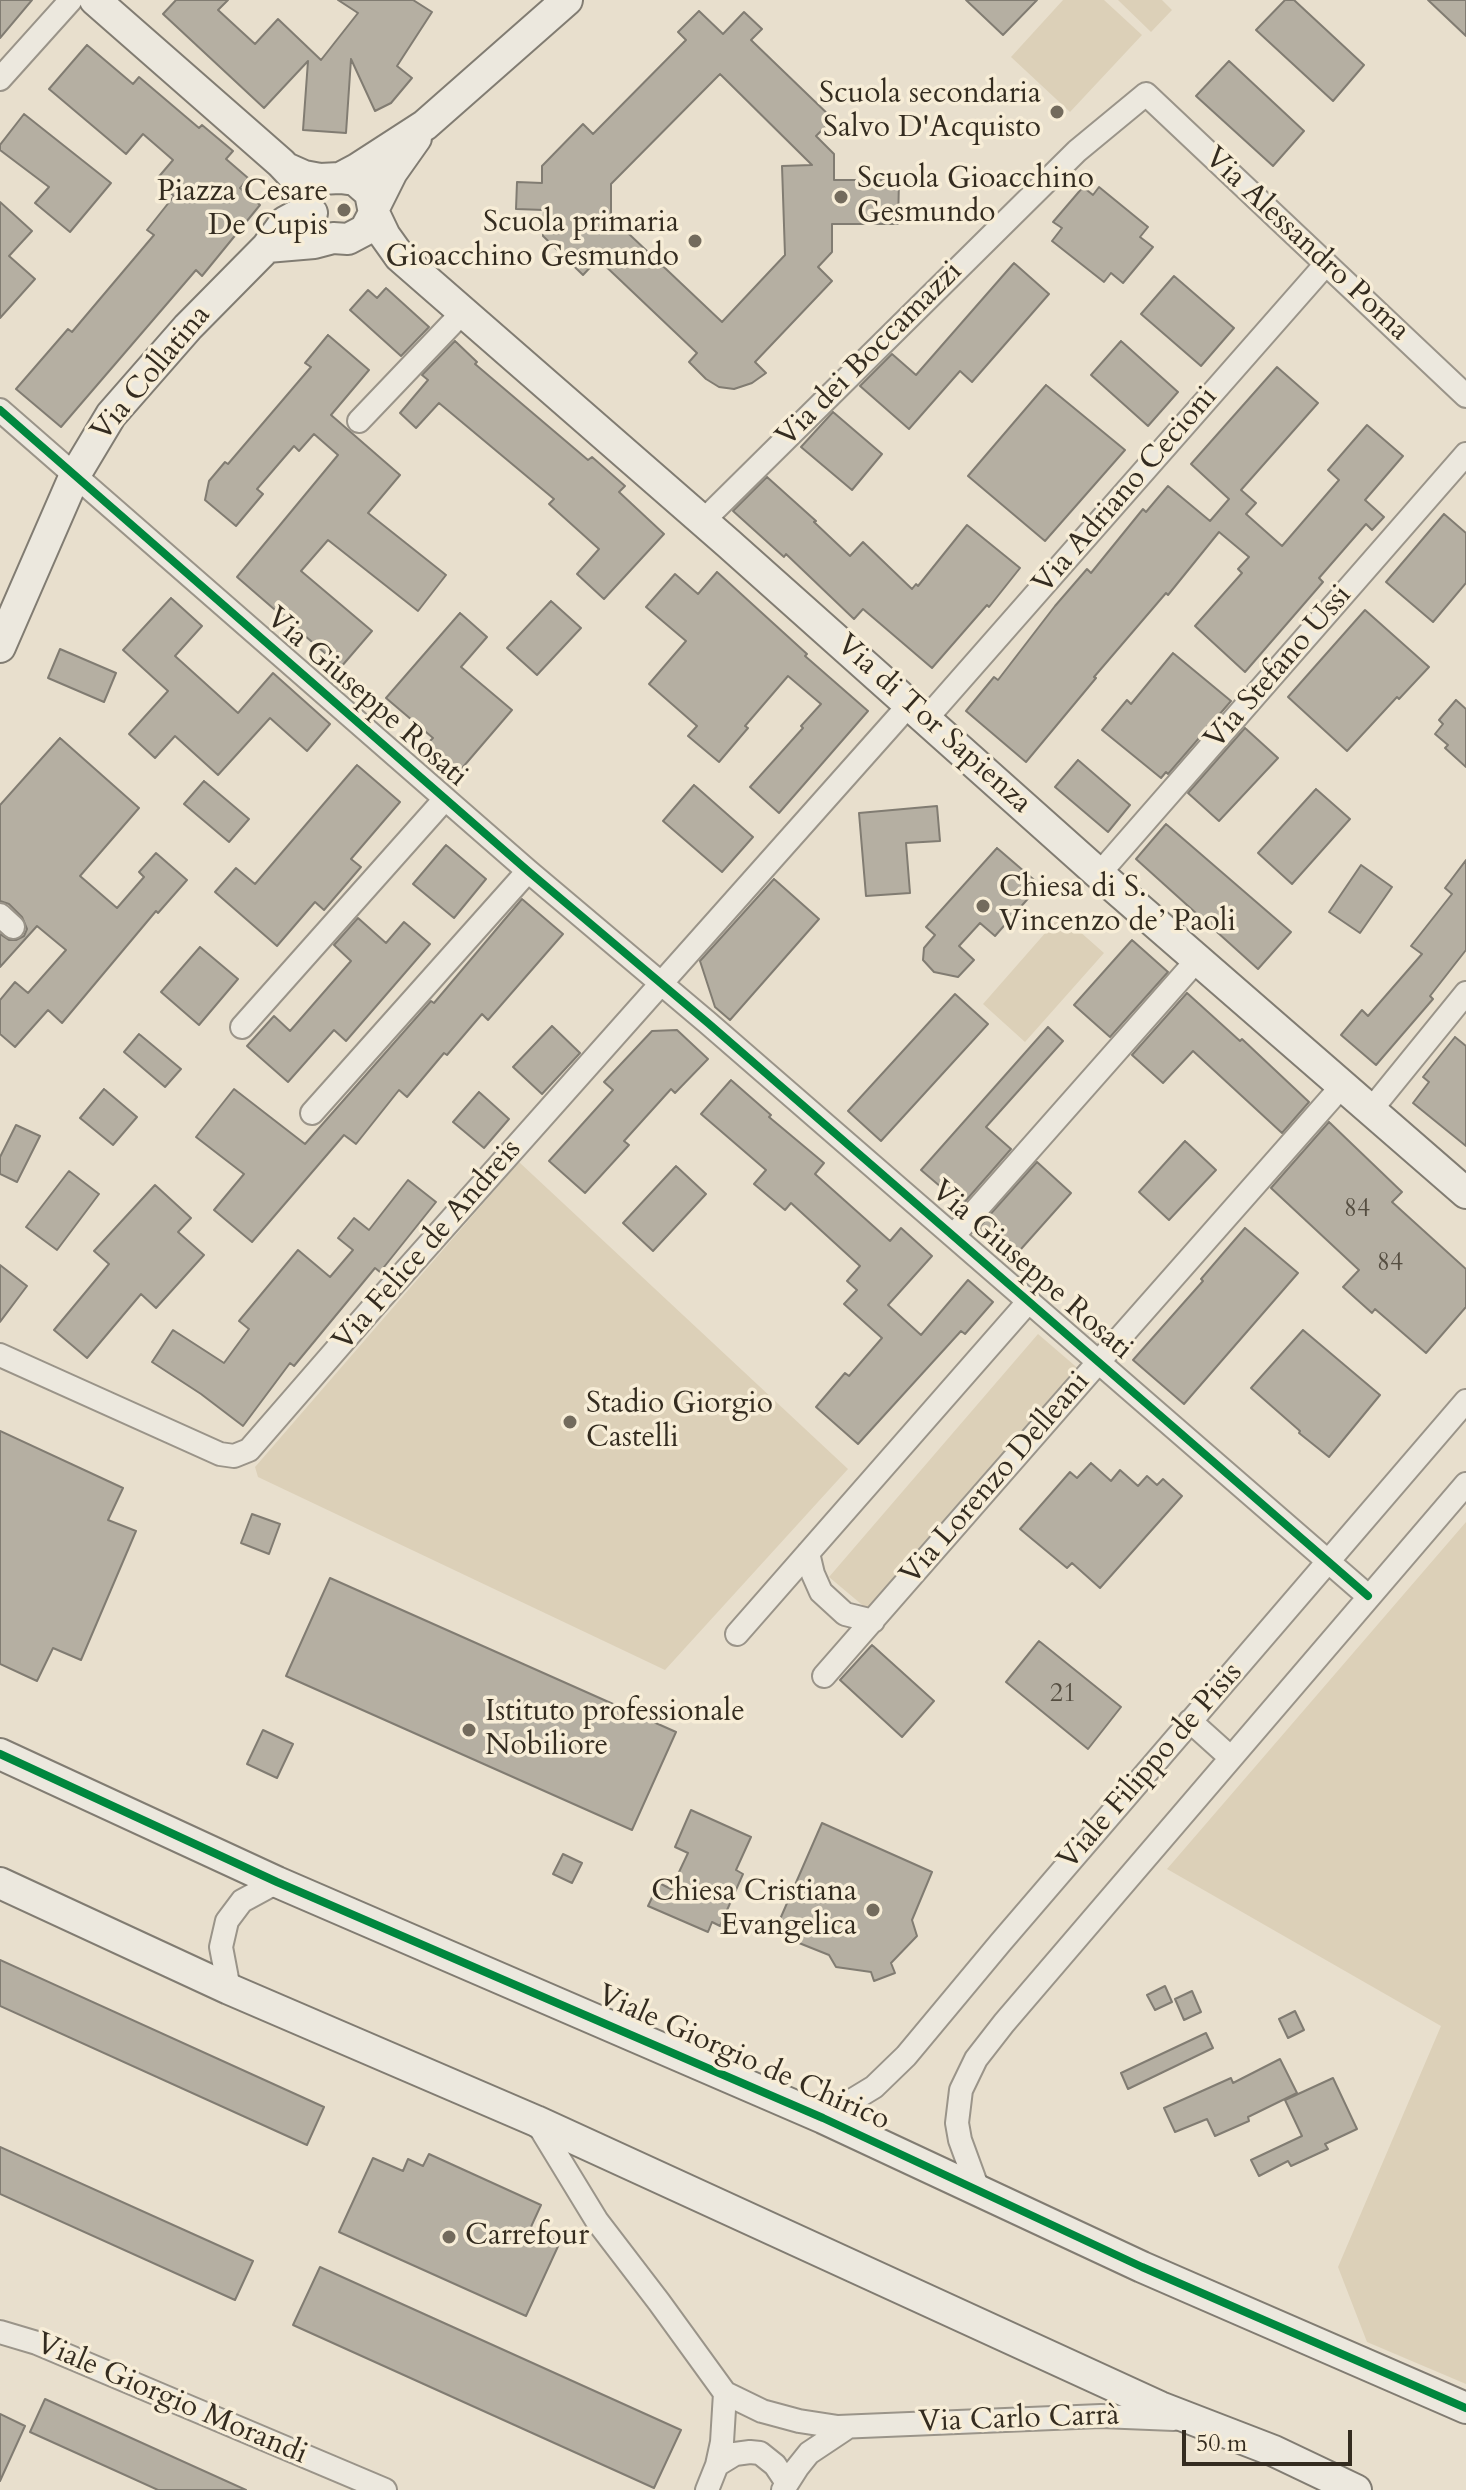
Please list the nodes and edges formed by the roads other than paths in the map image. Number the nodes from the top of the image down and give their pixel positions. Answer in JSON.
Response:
{"nodes":[{"id":1,"x":71,"y":0,"type":"edge"},
{"id":2,"x":95,"y":0,"type":"edge"},
{"id":3,"x":567,"y":0,"type":"edge"},
{"id":4,"x":0,"y":79,"type":"edge"},
{"id":5,"x":1146,"y":94,"type":"joint"},
{"id":6,"x":425,"y":125,"type":"junction"},
{"id":7,"x":286,"y":168,"type":"junction"},
{"id":8,"x":337,"y":179,"type":"junction"},
{"id":9,"x":312,"y":209,"type":"junction"},
{"id":10,"x":374,"y":210,"type":"junction"},
{"id":11,"x":340,"y":239,"type":"junction"},
{"id":12,"x":267,"y":247,"type":"junction"},
{"id":13,"x":400,"y":257,"type":"junction"},
{"id":14,"x":1326,"y":264,"type":"junction"},
{"id":15,"x":463,"y":312,"type":"junction"},
{"id":16,"x":1466,"y":396,"type":"edge"},
{"id":17,"x":0,"y":410,"type":"edge"},
{"id":18,"x":359,"y":421,"type":"dead end"},
{"id":19,"x":1464,"y":462,"type":"edge"},
{"id":20,"x":75,"y":475,"type":"junction"},
{"id":21,"x":703,"y":521,"type":"junction"},
{"id":22,"x":0,"y":647,"type":"edge"},
{"id":23,"x":917,"y":712,"type":"junction"},
{"id":24,"x":445,"y":799,"type":"junction"},
{"id":25,"x":528,"y":871,"type":"junction"},
{"id":26,"x":1099,"y":874,"type":"junction"},
{"id":27,"x":1197,"y":960,"type":"junction"},
{"id":28,"x":661,"y":983,"type":"junction"},
{"id":29,"x":1466,"y":993,"type":"edge"},
{"id":30,"x":242,"y":1027,"type":"dead end"},
{"id":31,"x":1342,"y":1086,"type":"junction"},
{"id":32,"x":1370,"y":1111,"type":"junction"},
{"id":33,"x":312,"y":1113,"type":"dead end"},
{"id":34,"x":1466,"y":1193,"type":"edge"},
{"id":35,"x":954,"y":1235,"type":"junction"},
{"id":36,"x":1029,"y":1301,"type":"junction"},
{"id":37,"x":0,"y":1355,"type":"edge"},
{"id":38,"x":1099,"y":1362,"type":"junction"},
{"id":39,"x":1466,"y":1401,"type":"edge"},
{"id":40,"x":1466,"y":1484,"type":"edge"},
{"id":41,"x":808,"y":1553,"type":"junction"},
{"id":42,"x":1327,"y":1562,"type":"junction"},
{"id":43,"x":1368,"y":1596,"type":"junction"},
{"id":44,"x":873,"y":1621,"type":"junction"},
{"id":45,"x":737,"y":1634,"type":"dead end"},
{"id":46,"x":824,"y":1676,"type":"dead end"},
{"id":47,"x":1190,"y":1721,"type":"junction"},
{"id":48,"x":0,"y":1754,"type":"edge"},
{"id":49,"x":1230,"y":1757,"type":"junction"},
{"id":50,"x":277,"y":1882,"type":"junction"},
{"id":51,"x":0,"y":1883,"type":"edge"},
{"id":52,"x":229,"y":1989,"type":"junction"},
{"id":53,"x":823,"y":2118,"type":"junction"},
{"id":54,"x":536,"y":2121,"type":"junction"},
{"id":55,"x":979,"y":2192,"type":"junction"},
{"id":56,"x":0,"y":2332,"type":"edge"},
{"id":57,"x":725,"y":2393,"type":"junction"},
{"id":58,"x":1466,"y":2408,"type":"edge"},
{"id":59,"x":1190,"y":2419,"type":"junction"},
{"id":60,"x":849,"y":2427,"type":"junction"},
{"id":61,"x":717,"y":2465,"type":"junction"},
{"id":62,"x":785,"y":2487,"type":"edge"},
{"id":63,"x":385,"y":2490,"type":"edge"},
{"id":64,"x":707,"y":2490,"type":"edge"},
{"id":65,"x":1356,"y":2490,"type":"edge"}],
"edges":[{"from":1,"to":4,"type":"street"},
{"from":2,"to":7,"type":"street"},
{"from":3,"to":6,"type":"street"},
{"from":5,"to":14,"type":"street","name":"Via Alessandro Poma"},
{"from":5,"to":21,"type":"street","name":"Via dei Boccamazzi"},
{"from":6,"to":8,"type":"street"},
{"from":6,"to":10,"type":"street"},
{"from":7,"to":8,"type":"street"},
{"from":7,"to":9,"type":"street"},
{"from":8,"to":9,"type":"street"},
{"from":8,"to":10,"type":"street"},
{"from":9,"to":11,"type":"street"},
{"from":9,"to":12,"type":"street"},
{"from":10,"to":11,"type":"street"},
{"from":10,"to":13,"type":"street"},
{"from":11,"to":12,"type":"street"},
{"from":11,"to":13,"type":"street"},
{"from":12,"to":20,"type":"street","name":"Via Collatina"},
{"from":13,"to":15,"type":"street","name":"Via di Tor Sapienza"},
{"from":14,"to":16,"type":"street","name":"Via Alessandro Poma"},
{"from":14,"to":23,"type":"street","name":"Via Adriano Cecioni"},
{"from":15,"to":18,"type":"street"},
{"from":15,"to":21,"type":"street","name":"Via di Tor Sapienza"},
{"from":17,"to":20,"type":"street","name":"Via Giuseppe Rosati"},
{"from":19,"to":26,"type":"street","name":"Via Stefano Ussi"},
{"from":20,"to":22,"type":"street","name":"Via Collatina"},
{"from":20,"to":24,"type":"street","name":"Via Giuseppe Rosati"},
{"from":21,"to":23,"type":"street","name":"Via di Tor Sapienza"},
{"from":23,"to":26,"type":"street","name":"Via di Tor Sapienza"},
{"from":23,"to":28,"type":"street","name":"Via Felice de Andreis"},
{"from":24,"to":25,"type":"street","name":"Via Giuseppe Rosati"},
{"from":24,"to":30,"type":"street"},
{"from":25,"to":28,"type":"street","name":"Via Giuseppe Rosati"},
{"from":25,"to":33,"type":"street"},
{"from":26,"to":27,"type":"street","name":"Via di Tor Sapienza"},
{"from":27,"to":31,"type":"street","name":"Via di Tor Sapienza"},
{"from":27,"to":35,"type":"street"},
{"from":28,"to":35,"type":"street","name":"Via Giuseppe Rosati"},
{"from":28,"to":37,"type":"street","name":"Via Felice de Andreis"},
{"from":29,"to":32,"type":"street"},
{"from":31,"to":32,"type":"street","name":"Via di Tor Sapienza"},
{"from":31,"to":38,"type":"street","name":"Via Lorenzo Delleani"},
{"from":32,"to":34,"type":"street","name":"Via di Tor Sapienza"},
{"from":35,"to":36,"type":"street","name":"Via Giuseppe Rosati"},
{"from":36,"to":38,"type":"street","name":"Via Giuseppe Rosati"},
{"from":36,"to":41,"type":"street"},
{"from":38,"to":42,"type":"street","name":"Via Giuseppe Rosati"},
{"from":38,"to":44,"type":"street","name":"Via Lorenzo Delleani"},
{"from":39,"to":42,"type":"street","name":"Viale Filippo de Pisis"},
{"from":40,"to":43,"type":"street","name":"Viale Filippo de Pisis"},
{"from":41,"to":44,"type":"street"},
{"from":41,"to":45,"type":"street"},
{"from":42,"to":43,"type":"street","name":"Via Giuseppe Rosati"},
{"from":42,"to":47,"type":"street","name":"Viale Filippo de Pisis"},
{"from":43,"to":49,"type":"street","name":"Viale Filippo de Pisis"},
{"from":44,"to":46,"type":"street","name":"Via Lorenzo Delleani"},
{"from":47,"to":49,"type":"street"},
{"from":47,"to":53,"type":"street","name":"Viale Filippo de Pisis"},
{"from":48,"to":50,"type":"street","name":"Viale Giorgio de Chirico"},
{"from":49,"to":55,"type":"street","name":"Viale Filippo de Pisis"},
{"from":50,"to":52,"type":"street"},
{"from":50,"to":53,"type":"street","name":"Viale Giorgio de Chirico"},
{"from":51,"to":52,"type":"street"},
{"from":52,"to":54,"type":"street"},
{"from":53,"to":55,"type":"street","name":"Viale Giorgio de Chirico"},
{"from":54,"to":57,"type":"street","name":"Via Carlo Carrà"},
{"from":54,"to":59,"type":"street"},
{"from":55,"to":58,"type":"street","name":"Viale Giorgio de Chirico"},
{"from":56,"to":63,"type":"street","name":"Viale Giorgio Morandi"},
{"from":57,"to":60,"type":"street","name":"Via Carlo Carrà"},
{"from":57,"to":61,"type":"street"},
{"from":59,"to":60,"type":"street","name":"Via Carlo Carrà"},
{"from":59,"to":65,"type":"street"},
{"from":60,"to":62,"type":"street"},
{"from":61,"to":62,"type":"street"},
{"from":61,"to":64,"type":"street"}]}
